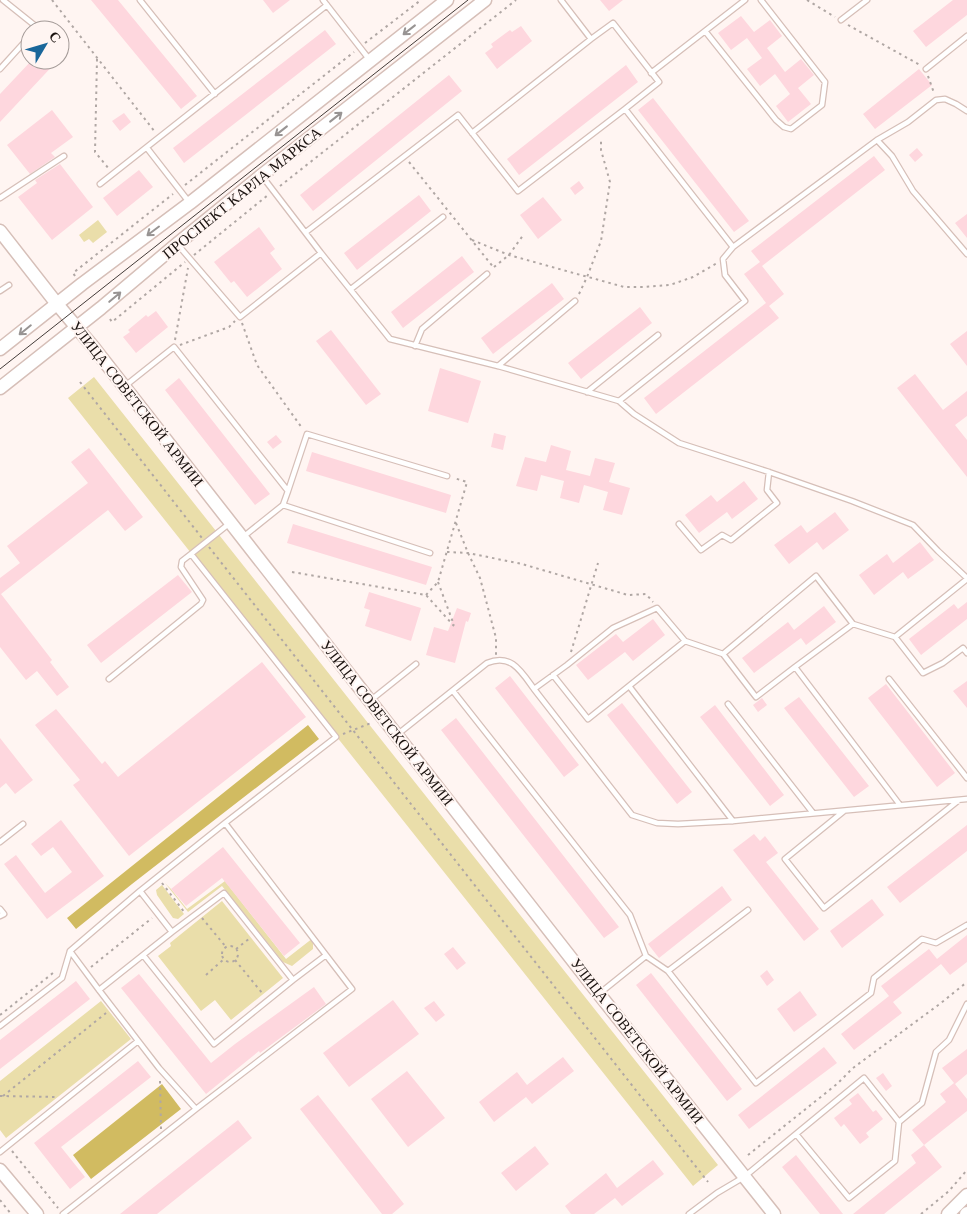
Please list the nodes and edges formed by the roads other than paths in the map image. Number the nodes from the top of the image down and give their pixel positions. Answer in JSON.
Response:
{"nodes":[{"id":1,"x":3,"y":0,"type":"edge"},
{"id":2,"x":140,"y":0,"type":"edge"},
{"id":3,"x":323,"y":0,"type":"edge"},
{"id":4,"x":447,"y":0,"type":"edge"},
{"id":5,"x":485,"y":0,"type":"edge"},
{"id":6,"x":561,"y":0,"type":"edge"},
{"id":7,"x":745,"y":0,"type":"edge"},
{"id":8,"x":761,"y":0,"type":"edge"},
{"id":9,"x":867,"y":0,"type":"edge"},
{"id":10,"x":327,"y":6,"type":"junction"},
{"id":11,"x":28,"y":20,"type":"edge"},
{"id":12,"x":841,"y":20,"type":"road end"},
{"id":13,"x":706,"y":31,"type":"junction"},
{"id":14,"x":967,"y":36,"type":"edge"},
{"id":15,"x":592,"y":39,"type":"junction"},
{"id":16,"x":20,"y":47,"type":"edge"},
{"id":17,"x":370,"y":60,"type":"junction"},
{"id":18,"x":0,"y":69,"type":"edge"},
{"id":19,"x":926,"y":69,"type":"road end"},
{"id":20,"x":651,"y":73,"type":"junction"},
{"id":21,"x":215,"y":94,"type":"junction"},
{"id":22,"x":625,"y":109,"type":"junction"},
{"id":23,"x":967,"y":111,"type":"edge"},
{"id":24,"x":472,"y":133,"type":"junction"},
{"id":25,"x":877,"y":140,"type":"junction"},
{"id":26,"x":147,"y":148,"type":"junction"},
{"id":27,"x":64,"y":156,"type":"dead end"},
{"id":28,"x":262,"y":175,"type":"junction"},
{"id":29,"x":100,"y":184,"type":"dead end"},
{"id":30,"x":0,"y":198,"type":"edge"},
{"id":31,"x":190,"y":203,"type":"junction"},
{"id":32,"x":443,"y":217,"type":"dead end"},
{"id":33,"x":0,"y":231,"type":"edge"},
{"id":34,"x":306,"y":232,"type":"junction"},
{"id":35,"x":177,"y":244,"type":"junction"},
{"id":36,"x":733,"y":248,"type":"junction"},
{"id":37,"x":321,"y":253,"type":"junction"},
{"id":38,"x":967,"y":254,"type":"edge"},
{"id":39,"x":487,"y":274,"type":"road end"},
{"id":40,"x":9,"y":285,"type":"dead end"},
{"id":41,"x":351,"y":289,"type":"junction"},
{"id":42,"x":0,"y":292,"type":"edge"},
{"id":43,"x":575,"y":301,"type":"road end"},
{"id":44,"x":57,"y":304,"type":"junction"},
{"id":45,"x":76,"y":327,"type":"junction"},
{"id":46,"x":658,"y":335,"type":"dead end"},
{"id":47,"x":415,"y":346,"type":"junction"},
{"id":48,"x":0,"y":349,"type":"edge"},
{"id":49,"x":498,"y":366,"type":"junction"},
{"id":50,"x":124,"y":386,"type":"junction"},
{"id":51,"x":0,"y":388,"type":"edge"},
{"id":52,"x":586,"y":392,"type":"junction"},
{"id":53,"x":618,"y":401,"type":"junction"},
{"id":54,"x":769,"y":472,"type":"junction"},
{"id":55,"x":447,"y":476,"type":"road end"},
{"id":56,"x":288,"y":491,"type":"junction"},
{"id":57,"x":284,"y":506,"type":"junction"},
{"id":58,"x":230,"y":522,"type":"junction"},
{"id":59,"x":679,"y":524,"type":"dead end"},
{"id":60,"x":242,"y":538,"type":"junction"},
{"id":61,"x":430,"y":553,"type":"dead end"},
{"id":62,"x":191,"y":554,"type":"junction"},
{"id":63,"x":967,"y":578,"type":"edge"},
{"id":64,"x":853,"y":624,"type":"junction"},
{"id":65,"x":895,"y":636,"type":"junction"},
{"id":66,"x":685,"y":641,"type":"junction"},
{"id":67,"x":967,"y":653,"type":"edge"},
{"id":68,"x":724,"y":654,"type":"junction"},
{"id":69,"x":416,"y":664,"type":"dead end"},
{"id":70,"x":794,"y":667,"type":"junction"},
{"id":71,"x":553,"y":676,"type":"junction"},
{"id":72,"x":889,"y":679,"type":"dead end"},
{"id":73,"x":109,"y":680,"type":"dead end"},
{"id":74,"x":629,"y":686,"type":"junction"},
{"id":75,"x":534,"y":689,"type":"junction"},
{"id":76,"x":453,"y":690,"type":"junction"},
{"id":77,"x":370,"y":701,"type":"junction"},
{"id":78,"x":728,"y":704,"type":"dead end"},
{"id":79,"x":397,"y":735,"type":"junction"},
{"id":80,"x":967,"y":778,"type":"edge"},
{"id":81,"x":960,"y":799,"type":"junction"},
{"id":82,"x":967,"y":799,"type":"edge"},
{"id":83,"x":900,"y":805,"type":"junction"},
{"id":84,"x":846,"y":810,"type":"junction"},
{"id":85,"x":813,"y":813,"type":"junction"},
{"id":86,"x":734,"y":821,"type":"junction"},
{"id":87,"x":224,"y":823,"type":"junction"},
{"id":88,"x":23,"y":824,"type":"dead end"},
{"id":89,"x":0,"y":842,"type":"edge"},
{"id":90,"x":140,"y":891,"type":"junction"},
{"id":91,"x":0,"y":909,"type":"edge"},
{"id":92,"x":748,"y":910,"type":"dead end"},
{"id":93,"x":0,"y":916,"type":"edge"},
{"id":94,"x":967,"y":925,"type":"edge"},
{"id":95,"x":172,"y":932,"type":"junction"},
{"id":96,"x":70,"y":950,"type":"junction"},
{"id":97,"x":143,"y":955,"type":"junction"},
{"id":98,"x":326,"y":955,"type":"junction"},
{"id":99,"x":646,"y":956,"type":"junction"},
{"id":100,"x":668,"y":971,"type":"junction"},
{"id":101,"x":293,"y":980,"type":"junction"},
{"id":102,"x":98,"y":990,"type":"junction"},
{"id":103,"x":599,"y":994,"type":"junction"},
{"id":104,"x":967,"y":1004,"type":"edge"},
{"id":105,"x":0,"y":1026,"type":"edge"},
{"id":106,"x":138,"y":1041,"type":"junction"},
{"id":107,"x":196,"y":1109,"type":"junction"},
{"id":108,"x":899,"y":1122,"type":"junction"},
{"id":109,"x":796,"y":1134,"type":"junction"},
{"id":110,"x":0,"y":1152,"type":"edge"},
{"id":111,"x":0,"y":1170,"type":"edge"},
{"id":112,"x":744,"y":1176,"type":"junction"},
{"id":113,"x":967,"y":1195,"type":"edge"},
{"id":114,"x":37,"y":1214,"type":"edge"},
{"id":115,"x":63,"y":1214,"type":"edge"},
{"id":116,"x":690,"y":1214,"type":"edge"},
{"id":117,"x":774,"y":1214,"type":"edge"},
{"id":118,"x":948,"y":1214,"type":"edge"}],
"edges":[{"from":1,"to":11,"type":"lane"},
{"from":2,"to":21,"type":"lane"},
{"from":3,"to":10,"type":"lane"},
{"from":4,"to":17,"type":"main road","name":"ПРОСПЕКТ КАРЛА МАРКСА","one_way":true},
{"from":28,"to":5,"type":"main road","name":"ПРОСПЕКТ КАРЛА МАРКСА","one_way":true},
{"from":6,"to":15,"type":"lane"},
{"from":7,"to":13,"type":"lane"},
{"from":8,"to":13,"type":"lane"},
{"from":9,"to":12,"type":"lane"},
{"from":10,"to":17,"type":"lane"},
{"from":10,"to":21,"type":"lane"},
{"from":13,"to":20,"type":"lane"},
{"from":14,"to":19,"type":"lane"},
{"from":15,"to":20,"type":"lane"},
{"from":15,"to":24,"type":"lane"},
{"from":16,"to":18,"type":"lane"},
{"from":17,"to":31,"type":"main road","name":"ПРОСПЕКТ КАРЛА МАРКСА","one_way":true},
{"from":20,"to":22,"type":"lane"},
{"from":21,"to":26,"type":"lane"},
{"from":22,"to":24,"type":"lane"},
{"from":22,"to":36,"type":"lane"},
{"from":23,"to":25,"type":"lane"},
{"from":24,"to":34,"type":"lane"},
{"from":25,"to":36,"type":"lane"},
{"from":25,"to":38,"type":"lane"},
{"from":26,"to":29,"type":"lane"},
{"from":26,"to":31,"type":"lane"},
{"from":27,"to":30,"type":"lane"},
{"from":28,"to":34,"type":"lane"},
{"from":28,"to":35,"type":"main road","name":"ПРОСПЕКТ КАРЛА МАРКСА"},
{"from":31,"to":44,"type":"main road","name":"ПРОСПЕКТ КАРЛА МАРКСА","one_way":true},
{"from":32,"to":41,"type":"lane"},
{"from":33,"to":44,"type":"main road","name":"УЛИЦА СОВЕТСКОЙ АРМИИ"},
{"from":34,"to":37,"type":"lane"},
{"from":35,"to":37,"type":"lane"},
{"from":45,"to":35,"type":"main road","name":"ПРОСПЕКТ КАРЛА МАРКСА","one_way":true},
{"from":36,"to":53,"type":"lane"},
{"from":37,"to":41,"type":"lane"},
{"from":39,"to":47,"type":"lane"},
{"from":40,"to":42,"type":"lane"},
{"from":41,"to":47,"type":"lane"},
{"from":43,"to":49,"type":"lane"},
{"from":44,"to":45,"type":"main road","name":"УЛИЦА СОВЕТСКОЙ АРМИИ"},
{"from":44,"to":48,"type":"main road","name":"ПРОСПЕКТ КАРЛА МАРКСА","one_way":true},
{"from":45,"to":50,"type":"main road","name":"УЛИЦА СОВЕТСКОЙ АРМИИ"},
{"from":45,"to":51,"type":"main road","name":"ПРОСПЕКТ КАРЛА МАРКСА"},
{"from":46,"to":52,"type":"lane"},
{"from":47,"to":49,"type":"lane"},
{"from":49,"to":52,"type":"lane"},
{"from":50,"to":56,"type":"lane"},
{"from":50,"to":58,"type":"main road","name":"УЛИЦА СОВЕТСКОЙ АРМИИ"},
{"from":52,"to":53,"type":"lane"},
{"from":53,"to":54,"type":"lane"},
{"from":54,"to":59,"type":"lane"},
{"from":54,"to":63,"type":"lane"},
{"from":55,"to":56,"type":"lane"},
{"from":56,"to":57,"type":"lane"},
{"from":57,"to":60,"type":"lane"},
{"from":57,"to":61,"type":"lane"},
{"from":58,"to":60,"type":"main road","name":"УЛИЦА СОВЕТСКОЙ АРМИИ"},
{"from":58,"to":62,"type":"lane"},
{"from":60,"to":77,"type":"main road","name":"УЛИЦА СОВЕТСКОЙ АРМИИ"},
{"from":62,"to":73,"type":"lane"},
{"from":62,"to":87,"type":"lane"},
{"from":63,"to":65,"type":"lane"},
{"from":64,"to":65,"type":"lane"},
{"from":64,"to":68,"type":"lane"},
{"from":64,"to":70,"type":"lane"},
{"from":65,"to":67,"type":"lane"},
{"from":66,"to":68,"type":"lane"},
{"from":66,"to":71,"type":"lane"},
{"from":66,"to":74,"type":"lane"},
{"from":68,"to":70,"type":"lane"},
{"from":69,"to":77,"type":"lane"},
{"from":70,"to":83,"type":"lane"},
{"from":71,"to":74,"type":"lane"},
{"from":71,"to":75,"type":"lane"},
{"from":72,"to":80,"type":"lane"},
{"from":74,"to":86,"type":"lane"},
{"from":75,"to":76,"type":"lane"},
{"from":75,"to":86,"type":"lane"},
{"from":76,"to":79,"type":"lane"},
{"from":76,"to":99,"type":"lane"},
{"from":77,"to":79,"type":"main road","name":"УЛИЦА СОВЕТСКОЙ АРМИИ"},
{"from":78,"to":85,"type":"lane"},
{"from":79,"to":103,"type":"main road","name":"УЛИЦА СОВЕТСКОЙ АРМИИ"},
{"from":81,"to":82,"type":"lane"},
{"from":81,"to":83,"type":"lane"},
{"from":81,"to":84,"type":"lane"},
{"from":83,"to":84,"type":"lane"},
{"from":84,"to":85,"type":"lane"},
{"from":85,"to":86,"type":"lane"},
{"from":87,"to":90,"type":"lane"},
{"from":87,"to":98,"type":"lane"},
{"from":88,"to":89,"type":"lane"},
{"from":90,"to":95,"type":"lane"},
{"from":90,"to":96,"type":"lane"},
{"from":91,"to":93,"type":"lane"},
{"from":92,"to":100,"type":"lane"},
{"from":94,"to":100,"type":"lane"},
{"from":95,"to":97,"type":"lane"},
{"from":95,"to":101,"type":"lane"},
{"from":96,"to":102,"type":"lane"},
{"from":96,"to":105,"type":"lane"},
{"from":97,"to":101,"type":"lane"},
{"from":97,"to":102,"type":"lane"},
{"from":98,"to":101,"type":"lane"},
{"from":98,"to":107,"type":"lane"},
{"from":99,"to":100,"type":"lane"},
{"from":99,"to":103,"type":"lane"},
{"from":102,"to":106,"type":"lane"},
{"from":103,"to":112,"type":"main road","name":"УЛИЦА СОВЕТСКОЙ АРМИИ"},
{"from":104,"to":108,"type":"lane"},
{"from":106,"to":107,"type":"lane"},
{"from":106,"to":110,"type":"lane"},
{"from":107,"to":115,"type":"lane"},
{"from":108,"to":109,"type":"lane"},
{"from":108,"to":109,"type":"lane"},
{"from":109,"to":112,"type":"lane"},
{"from":111,"to":114,"type":"main road"},
{"from":112,"to":116,"type":"lane"},
{"from":112,"to":117,"type":"main road","name":"УЛИЦА СОВЕТСКОЙ АРМИИ"},
{"from":113,"to":118,"type":"main road"}]}
